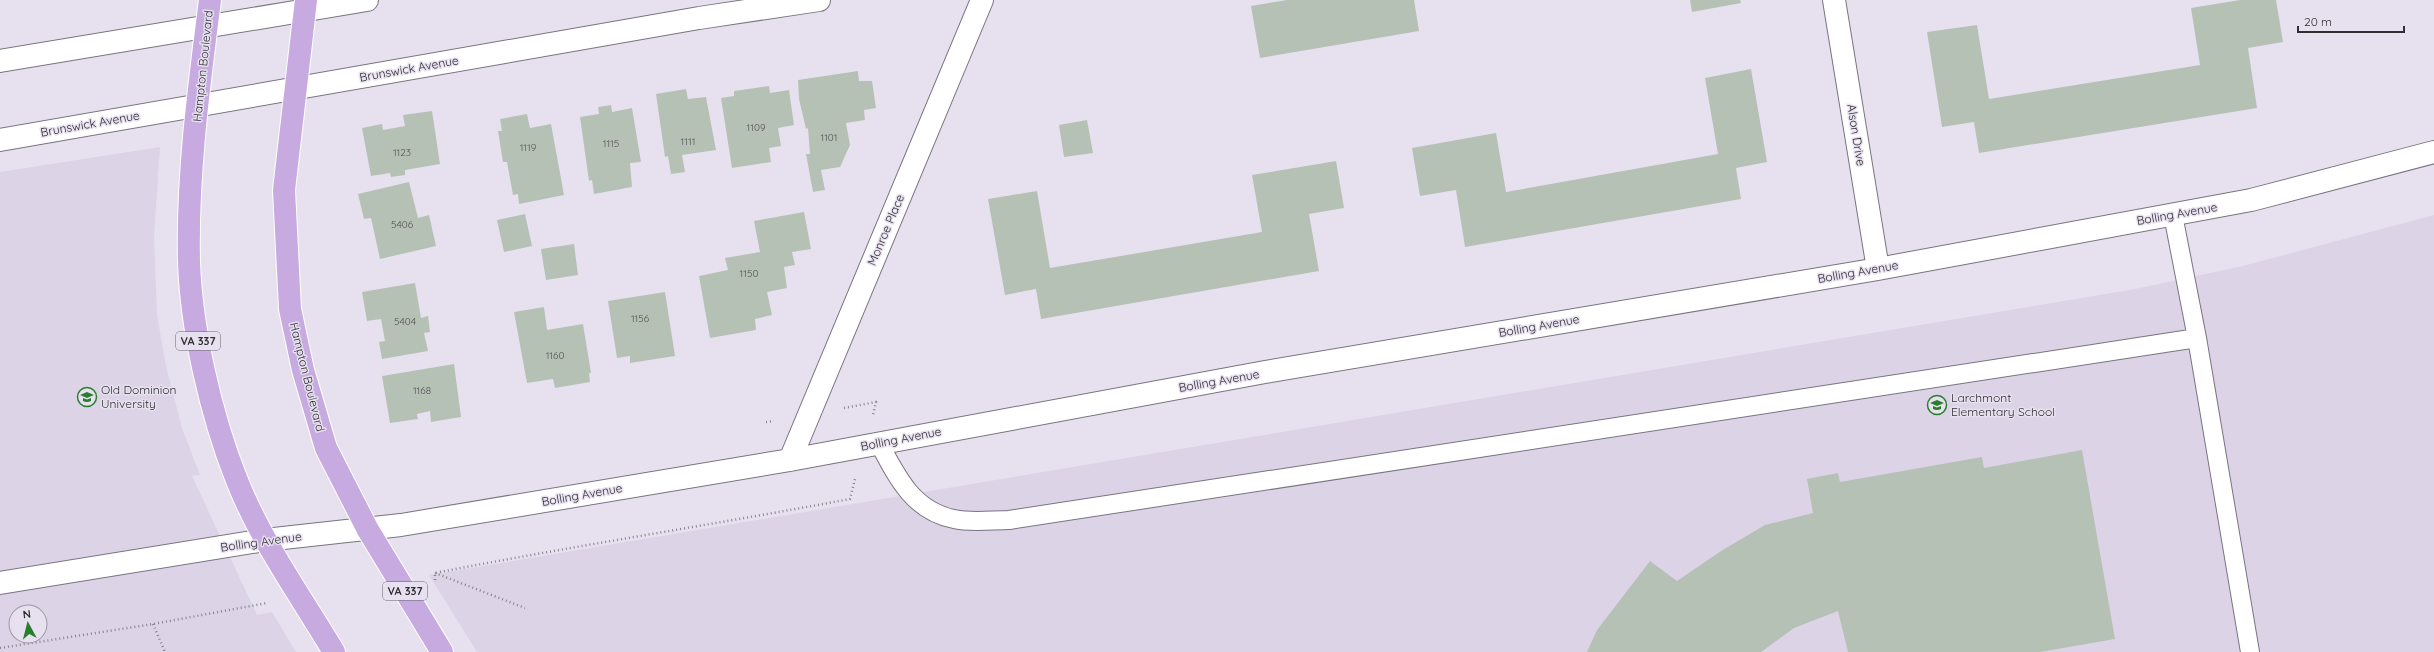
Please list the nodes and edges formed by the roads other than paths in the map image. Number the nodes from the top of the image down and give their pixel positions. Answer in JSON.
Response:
{"nodes":[{"id":1,"x":210,"y":0,"type":"edge"},
{"id":2,"x":367,"y":0,"type":"edge"},
{"id":3,"x":819,"y":0,"type":"edge"},
{"id":4,"x":982,"y":0,"type":"edge"},
{"id":5,"x":1834,"y":0,"type":"edge"},
{"id":6,"x":305,"y":5,"type":"edge"},
{"id":7,"x":206,"y":27,"type":"junction"},
{"id":8,"x":0,"y":61,"type":"edge"},
{"id":9,"x":297,"y":89,"type":"junction"},
{"id":10,"x":198,"y":107,"type":"junction"},
{"id":11,"x":0,"y":140,"type":"edge"},
{"id":12,"x":2434,"y":152,"type":"edge"},
{"id":13,"x":2173,"y":214,"type":"junction"},
{"id":14,"x":1878,"y":269,"type":"junction"},
{"id":15,"x":2197,"y":338,"type":"junction"},
{"id":16,"x":871,"y":445,"type":"junction"},
{"id":17,"x":790,"y":460,"type":"junction"},
{"id":18,"x":368,"y":530,"type":"junction"},
{"id":19,"x":265,"y":540,"type":"junction"},
{"id":20,"x":0,"y":583,"type":"edge"},
{"id":21,"x":334,"y":652,"type":"edge"},
{"id":22,"x":442,"y":652,"type":"edge"},
{"id":23,"x":2250,"y":652,"type":"edge"}],
"edges":[{"from":1,"to":7,"type":"main road","name":"Hampton Boulevard","number":"VA 337"},
{"from":2,"to":6,"type":"street"},
{"from":3,"to":9,"type":"street","name":"Brunswick Avenue"},
{"from":4,"to":17,"type":"street","name":"Monroe Place"},
{"from":5,"to":14,"type":"street","name":"Alson Drive"},
{"from":6,"to":7,"type":"street"},
{"from":6,"to":9,"type":"main road","name":"Hampton Boulevard","number":"VA 337"},
{"from":7,"to":8,"type":"street"},
{"from":7,"to":10,"type":"main road","name":"Hampton Boulevard","number":"VA 337"},
{"from":9,"to":10,"type":"street","name":"Brunswick Avenue"},
{"from":9,"to":18,"type":"main road","name":"Hampton Boulevard","number":"VA 337"},
{"from":10,"to":11,"type":"street","name":"Brunswick Avenue"},
{"from":10,"to":19,"type":"main road","name":"Hampton Boulevard","number":"VA 337"},
{"from":12,"to":13,"type":"street","name":"Bolling Avenue"},
{"from":13,"to":14,"type":"street","name":"Bolling Avenue"},
{"from":13,"to":15,"type":"lane"},
{"from":14,"to":16,"type":"street","name":"Bolling Avenue"},
{"from":15,"to":16,"type":"lane"},
{"from":15,"to":23,"type":"lane"},
{"from":16,"to":17,"type":"street","name":"Bolling Avenue"},
{"from":17,"to":18,"type":"street","name":"Bolling Avenue"},
{"from":18,"to":19,"type":"street","name":"Bolling Avenue"},
{"from":18,"to":22,"type":"main road","name":"Hampton Boulevard","number":"VA 337"},
{"from":19,"to":20,"type":"street","name":"Bolling Avenue"},
{"from":19,"to":21,"type":"main road","name":"Hampton Boulevard","number":"VA 337"}]}
